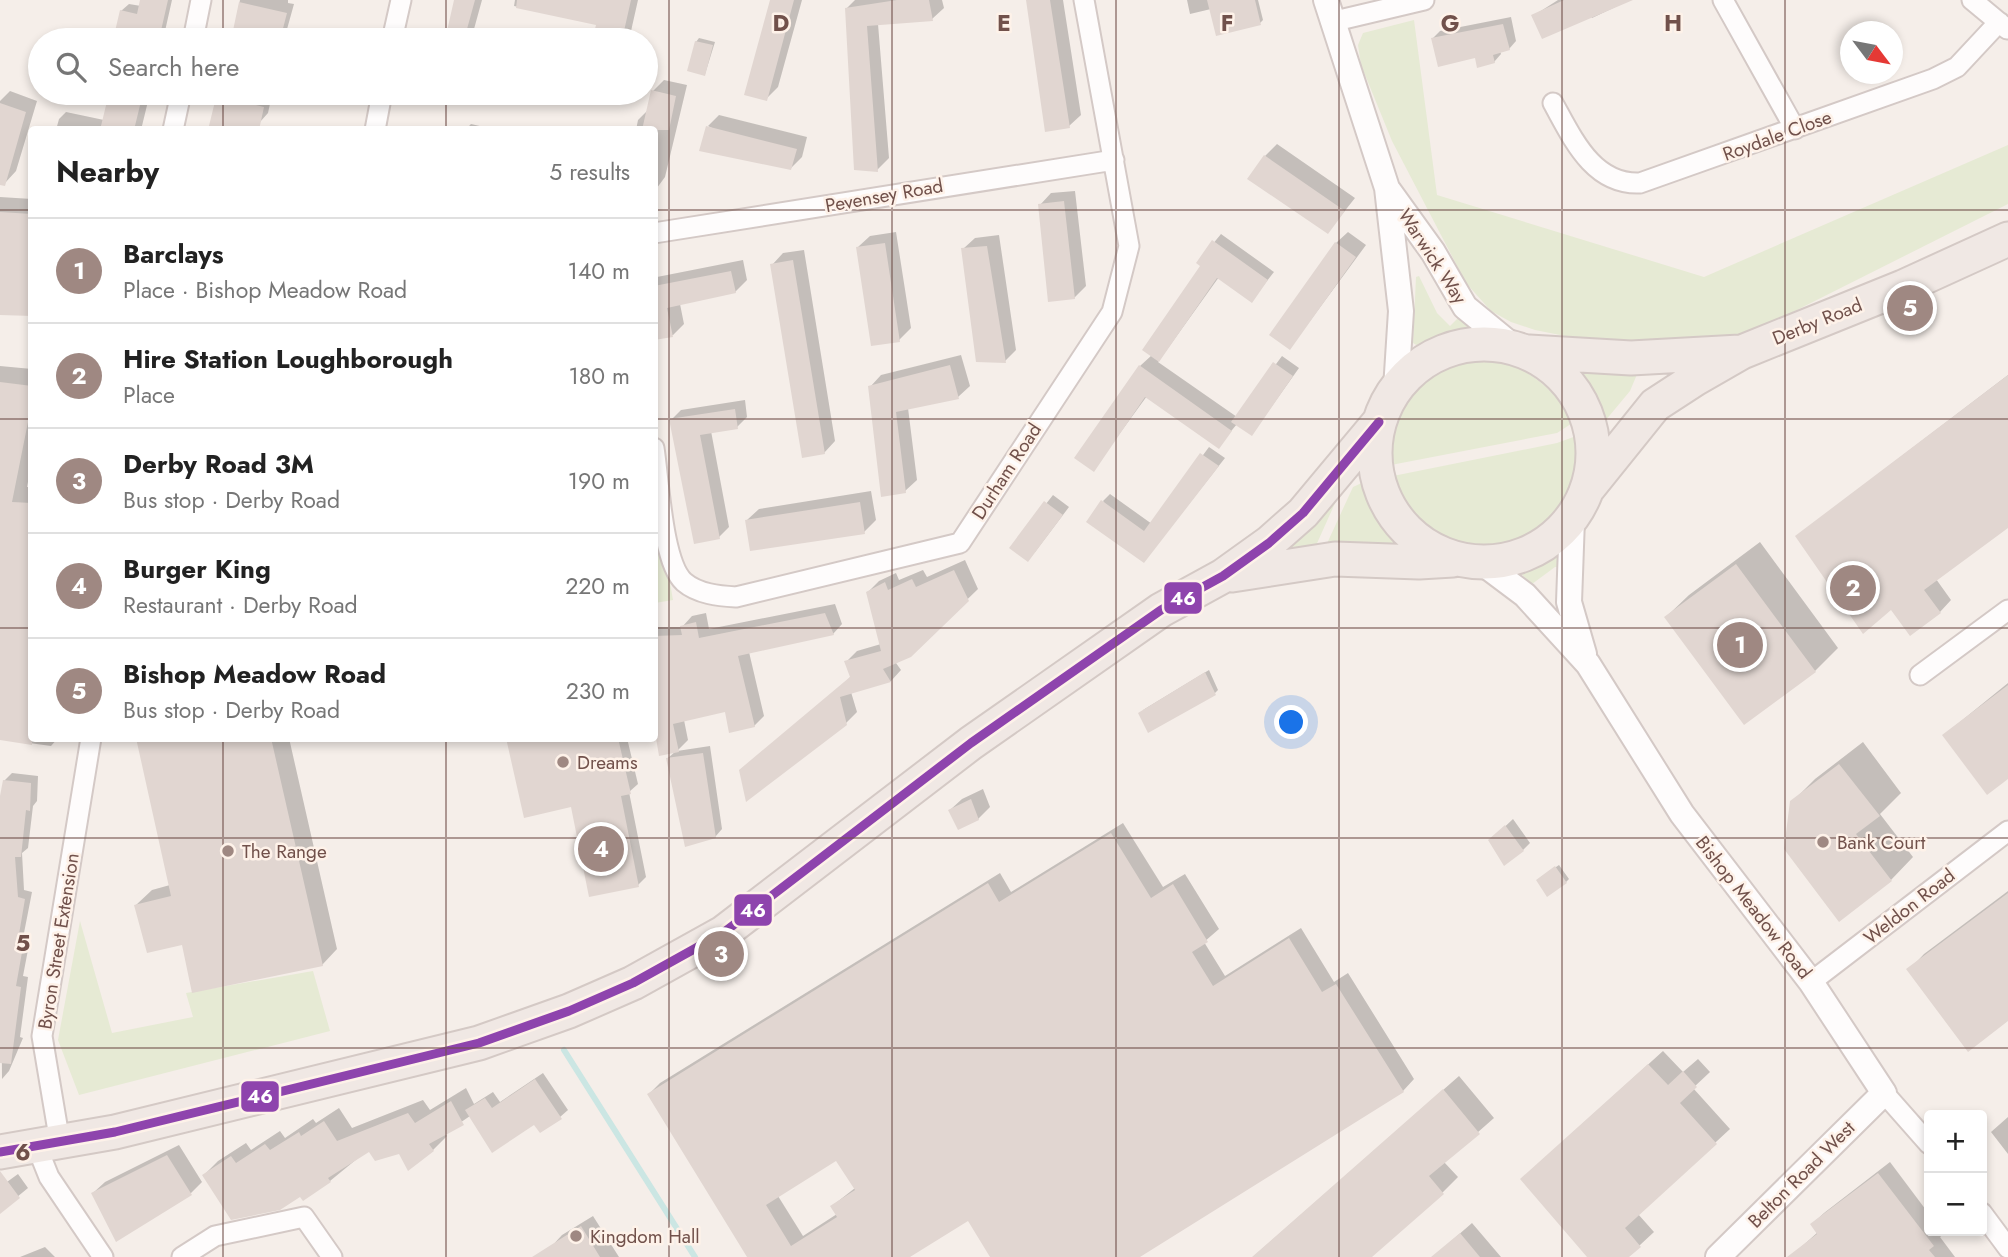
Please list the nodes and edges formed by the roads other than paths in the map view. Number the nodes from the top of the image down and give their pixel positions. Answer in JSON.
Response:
{"nodes":[{"id":1,"x":201,"y":0,"type":"edge"},
{"id":2,"x":401,"y":0,"type":"edge"},
{"id":3,"x":1084,"y":0,"type":"edge"},
{"id":4,"x":1424,"y":0,"type":"edge"},
{"id":5,"x":1723,"y":0,"type":"edge"},
{"id":6,"x":1972,"y":0,"type":"edge"},
{"id":7,"x":1329,"y":11,"type":"edge"},
{"id":8,"x":2003,"y":26,"type":"edge"},
{"id":9,"x":195,"y":28,"type":"edge"},
{"id":10,"x":395,"y":28,"type":"edge"},
{"id":11,"x":178,"y":105,"type":"edge"},
{"id":12,"x":379,"y":105,"type":"edge"},
{"id":13,"x":1554,"y":116,"type":"dead end"},
{"id":14,"x":174,"y":126,"type":"edge"},
{"id":15,"x":375,"y":126,"type":"edge"},
{"id":16,"x":1795,"y":129,"type":"junction"},
{"id":17,"x":1114,"y":160,"type":"junction"},
{"id":18,"x":1387,"y":188,"type":"junction"},
{"id":19,"x":658,"y":232,"type":"edge"},
{"id":20,"x":2008,"y":239,"type":"edge"},
{"id":21,"x":1520,"y":350,"type":"junction"},
{"id":22,"x":1742,"y":352,"type":"junction"},
{"id":23,"x":1396,"y":388,"type":"junction"},
{"id":24,"x":1379,"y":422,"type":"junction"},
{"id":25,"x":658,"y":475,"type":"edge"},
{"id":26,"x":1590,"y":487,"type":"junction"},
{"id":27,"x":1572,"y":519,"type":"junction"},
{"id":28,"x":1472,"y":560,"type":"junction"},
{"id":29,"x":1223,"y":576,"type":"junction"},
{"id":30,"x":2008,"y":610,"type":"edge"},
{"id":31,"x":1588,"y":664,"type":"junction"},
{"id":32,"x":1920,"y":675,"type":"dead end"},
{"id":33,"x":90,"y":742,"type":"edge"},
{"id":34,"x":2008,"y":831,"type":"edge"},
{"id":35,"x":1811,"y":982,"type":"junction"},
{"id":36,"x":1884,"y":1093,"type":"junction"},
{"id":37,"x":1924,"y":1138,"type":"edge"},
{"id":38,"x":48,"y":1145,"type":"junction"},
{"id":39,"x":0,"y":1153,"type":"edge"},
{"id":40,"x":1987,"y":1220,"type":"edge"},
{"id":41,"x":2008,"y":1248,"type":"edge"},
{"id":42,"x":327,"y":1256,"type":"edge"},
{"id":43,"x":103,"y":1257,"type":"edge"},
{"id":44,"x":182,"y":1257,"type":"edge"},
{"id":45,"x":1718,"y":1257,"type":"edge"}],
"edges":[{"from":1,"to":9,"type":"street"},
{"from":2,"to":10,"type":"street"},
{"from":3,"to":17,"type":"street","name":"Durham Road"},
{"from":4,"to":7,"type":"street"},
{"from":5,"to":16,"type":"street"},
{"from":6,"to":8,"type":"street","name":"Roydale Close"},
{"from":7,"to":18,"type":"street","name":"Warwick Way"},
{"from":8,"to":16,"type":"street","name":"Roydale Close"},
{"from":11,"to":14,"type":"street"},
{"from":12,"to":15,"type":"street"},
{"from":13,"to":16,"type":"street","name":"Roydale Close"},
{"from":17,"to":19,"type":"street","name":"Pevensey Road"},
{"from":17,"to":25,"type":"street","name":"Durham Road"},
{"from":18,"to":21,"type":"street","name":"Warwick Way"},
{"from":18,"to":23,"type":"street","name":"Warwick Way"},
{"from":20,"to":22,"type":"highway","name":"Derby Road"},
{"from":21,"to":22,"type":"highway","name":"Derby Road"},
{"from":21,"to":23,"type":"highway"},
{"from":21,"to":26,"type":"highway"},
{"from":22,"to":26,"type":"highway","name":"Derby Road"},
{"from":23,"to":24,"type":"highway"},
{"from":24,"to":28,"type":"highway"},
{"from":24,"to":29,"type":"highway"},
{"from":26,"to":27,"type":"highway"},
{"from":27,"to":28,"type":"highway"},
{"from":27,"to":31,"type":"street","name":"Bishop Meadow Road"},
{"from":28,"to":29,"type":"highway"},
{"from":28,"to":31,"type":"street","name":"Bishop Meadow Road"},
{"from":29,"to":38,"type":"highway"},
{"from":30,"to":32,"type":"street"},
{"from":31,"to":35,"type":"street","name":"Bishop Meadow Road"},
{"from":33,"to":38,"type":"street","name":"Byron Street Extension"},
{"from":34,"to":35,"type":"street","name":"Weldon Road"},
{"from":35,"to":36,"type":"street","name":"Bishop Meadow Road"},
{"from":36,"to":37,"type":"street","name":"Bishop Meadow Road"},
{"from":36,"to":45,"type":"street","name":"Belton Road West"},
{"from":38,"to":39,"type":"highway"},
{"from":38,"to":43,"type":"street","name":"Byron Street Extension"},
{"from":40,"to":41,"type":"street"},
{"from":42,"to":44,"type":"street"}]}
